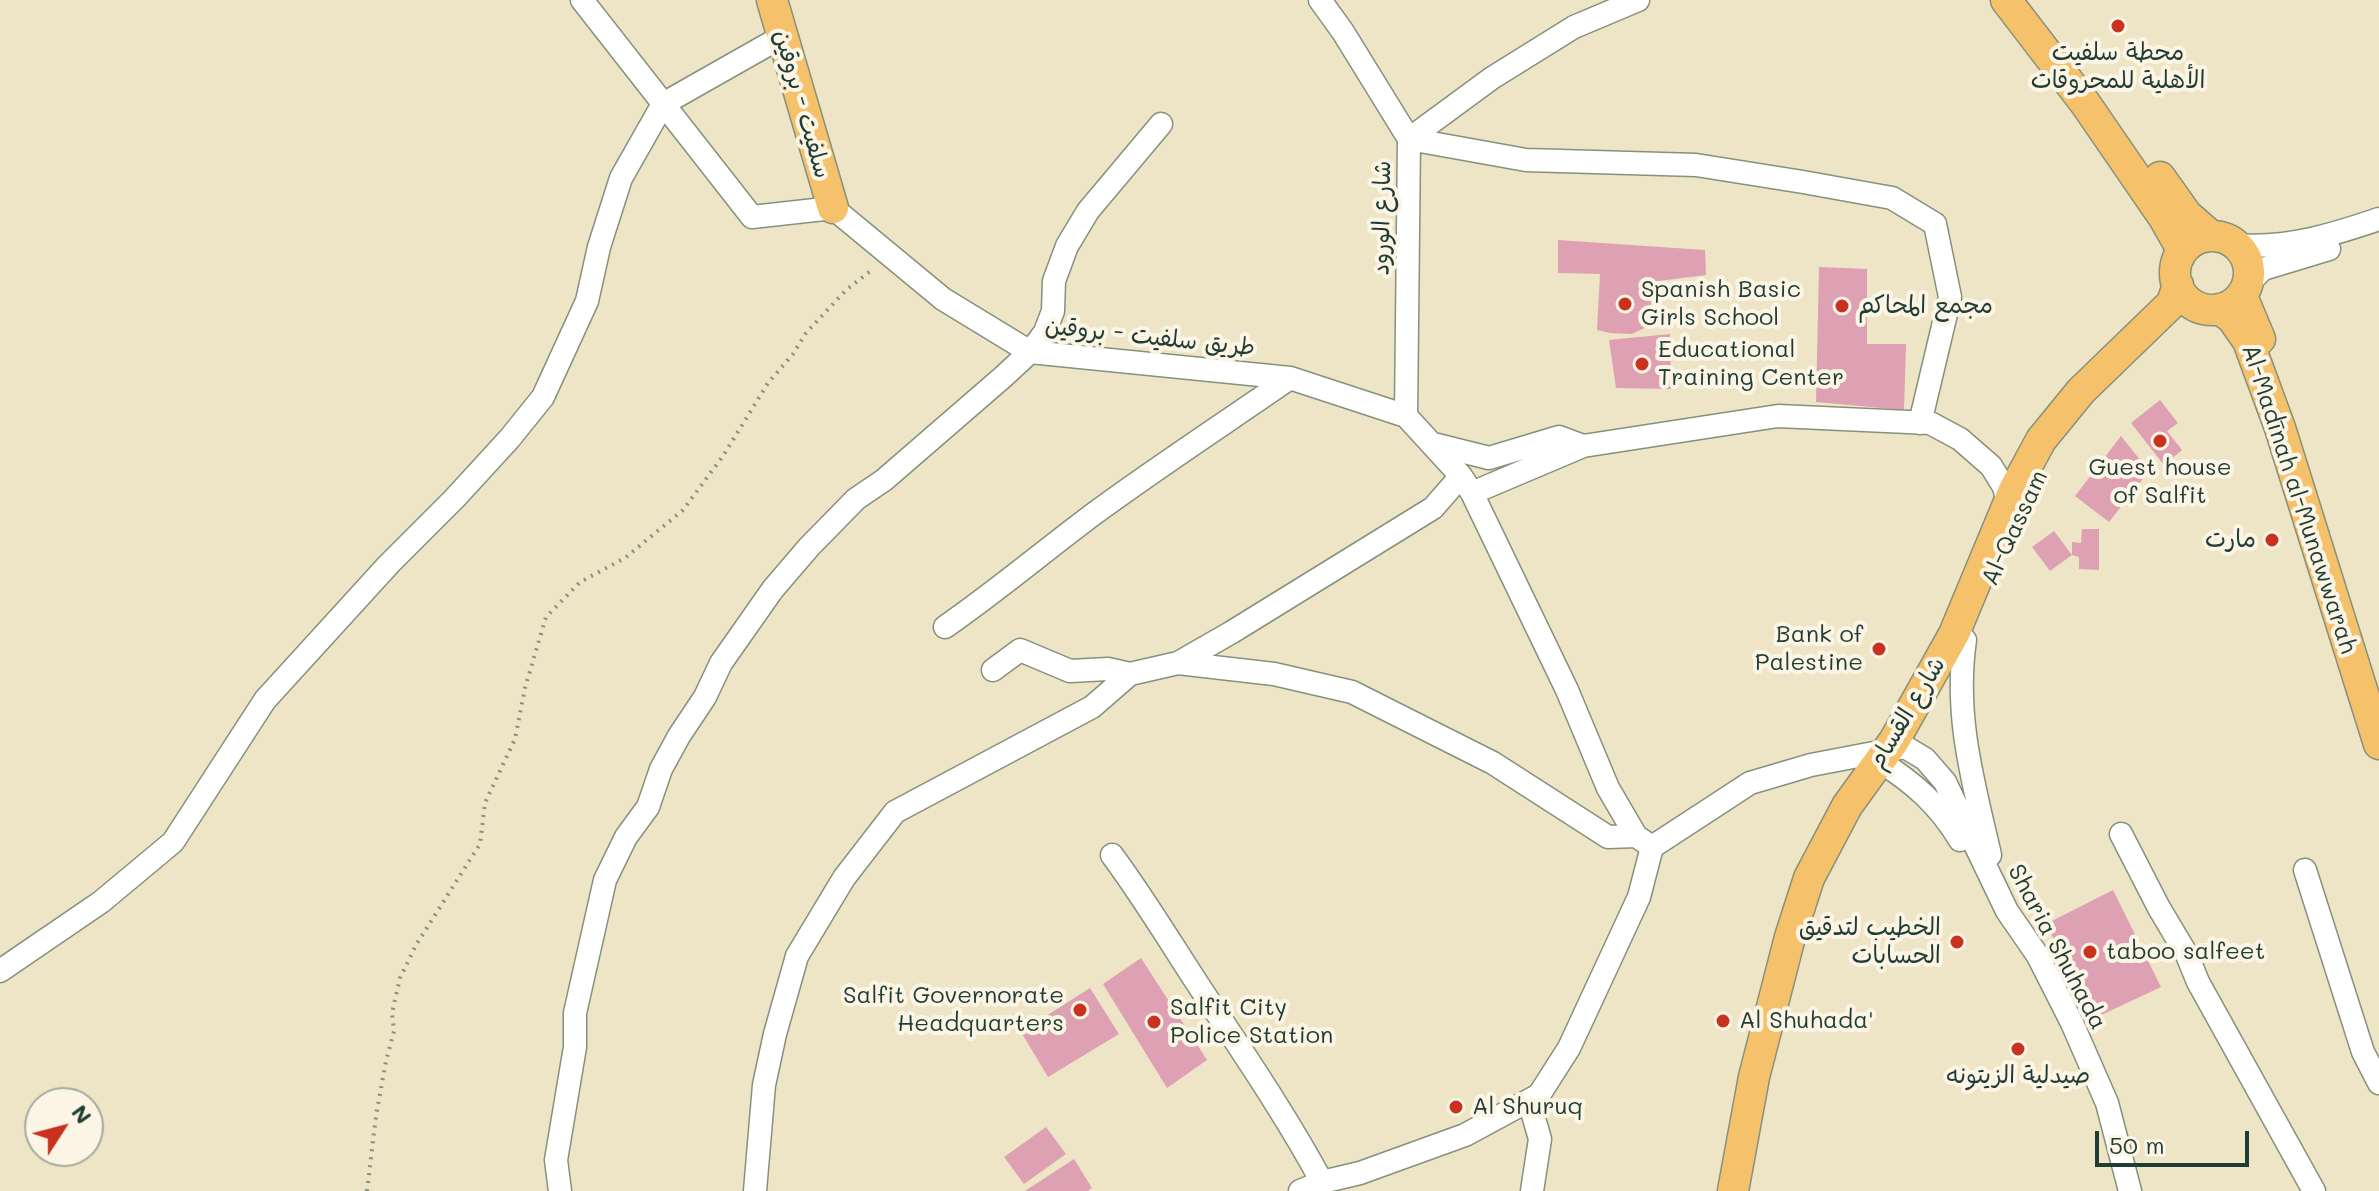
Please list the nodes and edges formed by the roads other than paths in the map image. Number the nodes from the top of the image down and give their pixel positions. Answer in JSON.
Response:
{"nodes":[{"id":1,"x":582,"y":0,"type":"edge"},
{"id":2,"x":772,"y":0,"type":"edge"},
{"id":3,"x":1320,"y":0,"type":"edge"},
{"id":4,"x":1638,"y":0,"type":"edge"},
{"id":5,"x":2006,"y":0,"type":"edge"},
{"id":6,"x":2022,"y":0,"type":"edge"},
{"id":7,"x":783,"y":36,"type":"junction"},
{"id":8,"x":663,"y":104,"type":"junction"},
{"id":9,"x":1161,"y":124,"type":"dead end"},
{"id":10,"x":1409,"y":139,"type":"junction"},
{"id":11,"x":833,"y":208,"type":"junction"},
{"id":12,"x":2379,"y":219,"type":"edge"},
{"id":13,"x":2379,"y":233,"type":"edge"},
{"id":14,"x":2224,"y":240,"type":"junction"},
{"id":15,"x":2178,"y":271,"type":"junction"},
{"id":16,"x":2227,"y":299,"type":"junction"},
{"id":17,"x":1030,"y":352,"type":"junction"},
{"id":18,"x":1290,"y":378,"type":"junction"},
{"id":19,"x":1406,"y":416,"type":"junction"},
{"id":20,"x":1920,"y":423,"type":"junction"},
{"id":21,"x":1433,"y":444,"type":"junction"},
{"id":22,"x":1583,"y":446,"type":"junction"},
{"id":23,"x":1466,"y":485,"type":"junction"},
{"id":24,"x":2008,"y":503,"type":"junction"},
{"id":25,"x":945,"y":627,"type":"dead end"},
{"id":26,"x":1965,"y":640,"type":"junction"},
{"id":27,"x":1178,"y":663,"type":"junction"},
{"id":28,"x":993,"y":670,"type":"dead end"},
{"id":29,"x":1130,"y":674,"type":"junction"},
{"id":30,"x":2379,"y":706,"type":"edge"},
{"id":31,"x":2379,"y":744,"type":"edge"},
{"id":32,"x":1890,"y":756,"type":"junction"},
{"id":33,"x":2121,"y":834,"type":"dead end"},
{"id":34,"x":1644,"y":842,"type":"junction"},
{"id":35,"x":1112,"y":855,"type":"dead end"},
{"id":36,"x":2305,"y":870,"type":"dead end"},
{"id":37,"x":2008,"y":913,"type":"junction"},
{"id":38,"x":0,"y":971,"type":"edge"},
{"id":39,"x":2379,"y":1083,"type":"edge"},
{"id":40,"x":1529,"y":1101,"type":"junction"},
{"id":41,"x":1322,"y":1182,"type":"junction"},
{"id":42,"x":560,"y":1191,"type":"edge"},
{"id":43,"x":755,"y":1191,"type":"edge"},
{"id":44,"x":1300,"y":1191,"type":"edge"},
{"id":45,"x":1532,"y":1191,"type":"edge"},
{"id":46,"x":1733,"y":1191,"type":"edge"},
{"id":47,"x":1745,"y":1191,"type":"edge"},
{"id":48,"x":2122,"y":1191,"type":"edge"},
{"id":49,"x":2130,"y":1191,"type":"edge"},
{"id":50,"x":2314,"y":1191,"type":"edge"}],
"edges":[{"from":1,"to":8,"type":"street"},
{"from":2,"to":7,"type":"main road","name":"سلفيت - بروقين"},
{"from":3,"to":10,"type":"street","name":"شارع الورود"},
{"from":4,"to":10,"type":"street"},
{"from":5,"to":15,"type":"main road"},
{"from":6,"to":14,"type":"main road"},
{"from":7,"to":8,"type":"street"},
{"from":7,"to":11,"type":"main road","name":"سلفيت - بروقين"},
{"from":8,"to":11,"type":"street"},
{"from":8,"to":38,"type":"street"},
{"from":9,"to":17,"type":"street"},
{"from":10,"to":19,"type":"street","name":"شارع الورود"},
{"from":10,"to":20,"type":"street"},
{"from":11,"to":17,"type":"street","name":"طريق سلفيت - بروقين"},
{"from":12,"to":14,"type":"street"},
{"from":13,"to":16,"type":"street"},
{"from":14,"to":15,"type":"main road"},
{"from":14,"to":16,"type":"main road"},
{"from":15,"to":16,"type":"main road"},
{"from":15,"to":24,"type":"main road","name":"شارع القسام"},
{"from":16,"to":26,"type":"main road","name":"Al-Qassam"},
{"from":16,"to":30,"type":"main road","name":"Al-Madīnah al-Munawwarah"},
{"from":16,"to":31,"type":"main road","name":"Al-Madīnah al-Munawwarah"},
{"from":17,"to":18,"type":"street","name":"طريق سلفيت - بروقين"},
{"from":17,"to":42,"type":"street"},
{"from":18,"to":19,"type":"street","name":"طريق سلفيت - بروقين"},
{"from":18,"to":25,"type":"street"},
{"from":19,"to":21,"type":"street"},
{"from":20,"to":22,"type":"street"},
{"from":20,"to":24,"type":"street"},
{"from":21,"to":22,"type":"street"},
{"from":21,"to":23,"type":"street"},
{"from":22,"to":23,"type":"street"},
{"from":23,"to":27,"type":"street"},
{"from":23,"to":34,"type":"street"},
{"from":24,"to":32,"type":"main road","name":"شارع القسام"},
{"from":26,"to":32,"type":"main road","name":"Al-Qassam"},
{"from":26,"to":37,"type":"street"},
{"from":27,"to":29,"type":"street"},
{"from":27,"to":34,"type":"street"},
{"from":28,"to":29,"type":"street"},
{"from":29,"to":43,"type":"street"},
{"from":32,"to":34,"type":"street"},
{"from":32,"to":37,"type":"street","name":"Sharia Shuhada"},
{"from":32,"to":46,"type":"main road","name":"شارع القسام"},
{"from":32,"to":47,"type":"main road","name":"شارع القسام"},
{"from":32,"to":48,"type":"street","name":"Sharia Shuhada"},
{"from":33,"to":50,"type":"street"},
{"from":34,"to":40,"type":"street"},
{"from":35,"to":41,"type":"street"},
{"from":36,"to":39,"type":"street"},
{"from":37,"to":49,"type":"street","name":"Sharia Shuhada"},
{"from":40,"to":41,"type":"street"},
{"from":40,"to":45,"type":"street"},
{"from":41,"to":44,"type":"street"}]}
